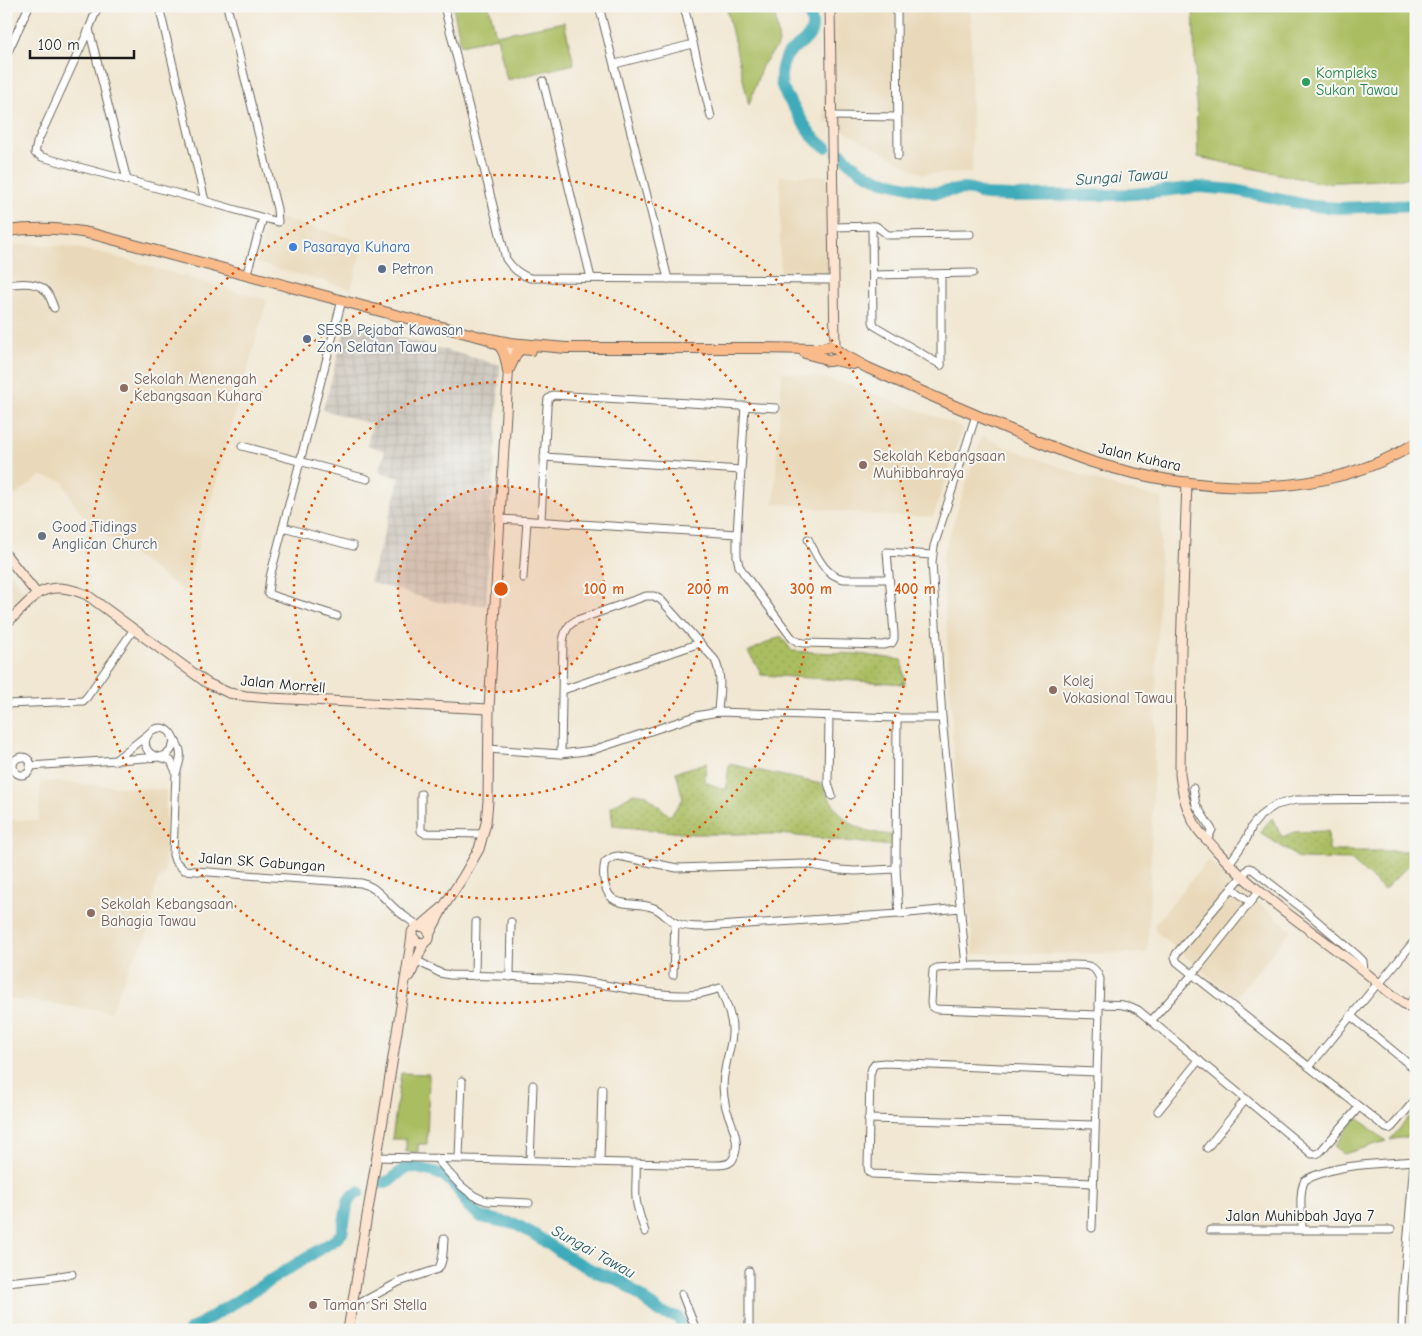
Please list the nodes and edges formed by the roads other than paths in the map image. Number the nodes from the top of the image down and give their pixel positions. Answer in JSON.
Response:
{"nodes":[{"id":1,"x":29,"y":6,"type":"edge"},
{"id":2,"x":98,"y":6,"type":"edge"},
{"id":3,"x":159,"y":6,"type":"edge"},
{"id":4,"x":227,"y":6,"type":"edge"},
{"id":5,"x":599,"y":6,"type":"edge"},
{"id":6,"x":684,"y":6,"type":"edge"},
{"id":7,"x":830,"y":6,"type":"edge"},
{"id":8,"x":897,"y":6,"type":"edge"},
{"id":9,"x":445,"y":10,"type":"dead end"},
{"id":10,"x":89,"y":29,"type":"junction"},
{"id":11,"x":693,"y":44,"type":"junction"},
{"id":12,"x":6,"y":56,"type":"edge"},
{"id":13,"x":615,"y":64,"type":"junction"},
{"id":14,"x":543,"y":81,"type":"dead end"},
{"id":15,"x":832,"y":116,"type":"junction"},
{"id":16,"x":711,"y":117,"type":"dead end"},
{"id":17,"x":898,"y":117,"type":"junction"},
{"id":18,"x":898,"y":156,"type":"dead end"},
{"id":19,"x":127,"y":180,"type":"junction"},
{"id":20,"x":205,"y":201,"type":"junction"},
{"id":21,"x":263,"y":218,"type":"junction"},
{"id":22,"x":872,"y":226,"type":"junction"},
{"id":23,"x":833,"y":227,"type":"junction"},
{"id":24,"x":6,"y":231,"type":"edge"},
{"id":25,"x":970,"y":234,"type":"dead end"},
{"id":26,"x":973,"y":273,"type":"dead end"},
{"id":27,"x":941,"y":274,"type":"junction"},
{"id":28,"x":873,"y":275,"type":"junction"},
{"id":29,"x":246,"y":276,"type":"junction"},
{"id":30,"x":591,"y":278,"type":"junction"},
{"id":31,"x":668,"y":279,"type":"junction"},
{"id":32,"x":834,"y":280,"type":"junction"},
{"id":33,"x":6,"y":285,"type":"edge"},
{"id":34,"x":342,"y":300,"type":"junction"},
{"id":35,"x":54,"y":308,"type":"dead end"},
{"id":36,"x":485,"y":338,"type":"junction"},
{"id":37,"x":510,"y":343,"type":"junction"},
{"id":38,"x":566,"y":348,"type":"junction"},
{"id":39,"x":829,"y":352,"type":"junction"},
{"id":40,"x":508,"y":371,"type":"junction"},
{"id":41,"x":745,"y":406,"type":"junction"},
{"id":42,"x":776,"y":408,"type":"dead end"},
{"id":43,"x":976,"y":415,"type":"junction"},
{"id":44,"x":1416,"y":443,"type":"edge"},
{"id":45,"x":242,"y":446,"type":"dead end"},
{"id":46,"x":544,"y":457,"type":"junction"},
{"id":47,"x":300,"y":461,"type":"junction"},
{"id":48,"x":740,"y":470,"type":"junction"},
{"id":49,"x":367,"y":479,"type":"dead end"},
{"id":50,"x":1187,"y":482,"type":"junction"},
{"id":51,"x":500,"y":519,"type":"junction"},
{"id":52,"x":527,"y":521,"type":"junction"},
{"id":53,"x":540,"y":521,"type":"junction"},
{"id":54,"x":283,"y":527,"type":"junction"},
{"id":55,"x":737,"y":534,"type":"junction"},
{"id":56,"x":808,"y":540,"type":"dead end"},
{"id":57,"x":353,"y":546,"type":"dead end"},
{"id":58,"x":6,"y":555,"type":"edge"},
{"id":59,"x":932,"y":555,"type":"junction"},
{"id":60,"x":523,"y":578,"type":"dead end"},
{"id":61,"x":889,"y":579,"type":"junction"},
{"id":62,"x":36,"y":594,"type":"junction"},
{"id":63,"x":337,"y":616,"type":"dead end"},
{"id":64,"x":6,"y":624,"type":"edge"},
{"id":65,"x":134,"y":629,"type":"junction"},
{"id":66,"x":700,"y":642,"type":"junction"},
{"id":67,"x":563,"y":690,"type":"junction"},
{"id":68,"x":6,"y":704,"type":"edge"},
{"id":69,"x":489,"y":709,"type":"junction"},
{"id":70,"x":718,"y":712,"type":"junction"},
{"id":71,"x":829,"y":716,"type":"junction"},
{"id":72,"x":897,"y":718,"type":"junction"},
{"id":73,"x":942,"y":718,"type":"junction"},
{"id":74,"x":148,"y":734,"type":"junction"},
{"id":75,"x":172,"y":736,"type":"junction"},
{"id":76,"x":488,"y":748,"type":"junction"},
{"id":77,"x":561,"y":754,"type":"junction"},
{"id":78,"x":160,"y":757,"type":"junction"},
{"id":79,"x":114,"y":761,"type":"junction"},
{"id":80,"x":10,"y":766,"type":"edge"},
{"id":81,"x":30,"y":766,"type":"junction"},
{"id":82,"x":176,"y":773,"type":"junction"},
{"id":83,"x":1193,"y":788,"type":"dead end"},
{"id":84,"x":421,"y":794,"type":"dead end"},
{"id":85,"x":832,"y":796,"type":"dead end"},
{"id":86,"x":1416,"y":799,"type":"edge"},
{"id":87,"x":484,"y":834,"type":"junction"},
{"id":88,"x":1207,"y":840,"type":"junction"},
{"id":89,"x":1229,"y":864,"type":"junction"},
{"id":90,"x":896,"y":869,"type":"junction"},
{"id":91,"x":1242,"y":876,"type":"junction"},
{"id":92,"x":1232,"y":888,"type":"junction"},
{"id":93,"x":1259,"y":891,"type":"junction"},
{"id":94,"x":1250,"y":902,"type":"junction"},
{"id":95,"x":444,"y":906,"type":"junction"},
{"id":96,"x":960,"y":908,"type":"junction"},
{"id":97,"x":899,"y":914,"type":"junction"},
{"id":98,"x":476,"y":922,"type":"dead end"},
{"id":99,"x":511,"y":922,"type":"dead end"},
{"id":100,"x":675,"y":923,"type":"junction"},
{"id":101,"x":416,"y":930,"type":"junction"},
{"id":102,"x":430,"y":933,"type":"junction"},
{"id":103,"x":1416,"y":939,"type":"edge"},
{"id":104,"x":424,"y":943,"type":"junction"},
{"id":105,"x":416,"y":960,"type":"junction"},
{"id":106,"x":966,"y":966,"type":"junction"},
{"id":107,"x":1364,"y":971,"type":"junction"},
{"id":108,"x":1193,"y":974,"type":"junction"},
{"id":109,"x":673,"y":975,"type":"dead end"},
{"id":110,"x":475,"y":976,"type":"junction"},
{"id":111,"x":510,"y":977,"type":"junction"},
{"id":112,"x":1378,"y":983,"type":"junction"},
{"id":113,"x":403,"y":992,"type":"junction"},
{"id":114,"x":1416,"y":996,"type":"edge"},
{"id":115,"x":1099,"y":1004,"type":"junction"},
{"id":116,"x":1407,"y":1006,"type":"junction"},
{"id":117,"x":1416,"y":1011,"type":"edge"},
{"id":118,"x":1098,"y":1015,"type":"junction"},
{"id":119,"x":1351,"y":1016,"type":"junction"},
{"id":120,"x":1151,"y":1021,"type":"junction"},
{"id":121,"x":1199,"y":1060,"type":"junction"},
{"id":122,"x":1310,"y":1067,"type":"junction"},
{"id":123,"x":1416,"y":1070,"type":"edge"},
{"id":124,"x":1096,"y":1072,"type":"junction"},
{"id":125,"x":462,"y":1081,"type":"dead end"},
{"id":126,"x":533,"y":1085,"type":"dead end"},
{"id":127,"x":602,"y":1089,"type":"dead end"},
{"id":128,"x":1416,"y":1099,"type":"edge"},
{"id":129,"x":1246,"y":1100,"type":"junction"},
{"id":130,"x":1359,"y":1107,"type":"junction"},
{"id":131,"x":1158,"y":1111,"type":"dead end"},
{"id":132,"x":868,"y":1119,"type":"junction"},
{"id":133,"x":1095,"y":1125,"type":"junction"},
{"id":134,"x":1207,"y":1148,"type":"dead end"},
{"id":135,"x":376,"y":1157,"type":"junction"},
{"id":136,"x":436,"y":1158,"type":"junction"},
{"id":137,"x":460,"y":1158,"type":"junction"},
{"id":138,"x":530,"y":1160,"type":"junction"},
{"id":139,"x":1415,"y":1160,"type":"edge"},
{"id":140,"x":600,"y":1161,"type":"junction"},
{"id":141,"x":636,"y":1163,"type":"junction"},
{"id":142,"x":1093,"y":1183,"type":"junction"},
{"id":143,"x":530,"y":1203,"type":"dead end"},
{"id":144,"x":1092,"y":1228,"type":"dead end"},
{"id":145,"x":1210,"y":1230,"type":"dead end"},
{"id":146,"x":1302,"y":1230,"type":"junction"},
{"id":147,"x":1391,"y":1230,"type":"dead end"},
{"id":148,"x":645,"y":1232,"type":"dead end"},
{"id":149,"x":444,"y":1239,"type":"dead end"},
{"id":150,"x":749,"y":1271,"type":"dead end"},
{"id":151,"x":72,"y":1274,"type":"dead end"},
{"id":152,"x":6,"y":1282,"type":"edge"},
{"id":153,"x":682,"y":1294,"type":"dead end"},
{"id":154,"x":351,"y":1308,"type":"junction"},
{"id":155,"x":348,"y":1330,"type":"edge"},
{"id":156,"x":696,"y":1330,"type":"edge"},
{"id":157,"x":749,"y":1330,"type":"edge"},
{"id":158,"x":1402,"y":1330,"type":"edge"}],
"edges":[{"from":1,"to":12,"type":"street"},
{"from":2,"to":10,"type":"street"},
{"from":3,"to":20,"type":"street"},
{"from":4,"to":21,"type":"street"},
{"from":5,"to":13,"type":"street"},
{"from":6,"to":11,"type":"street"},
{"from":7,"to":15,"type":"street"},
{"from":8,"to":17,"type":"street"},
{"from":9,"to":30,"type":"street"},
{"from":10,"to":19,"type":"street"},
{"from":10,"to":19,"type":"street"},
{"from":11,"to":13,"type":"street"},
{"from":11,"to":16,"type":"street"},
{"from":13,"to":31,"type":"street"},
{"from":14,"to":30,"type":"street"},
{"from":15,"to":17,"type":"street"},
{"from":15,"to":23,"type":"street"},
{"from":17,"to":18,"type":"street"},
{"from":19,"to":20,"type":"street"},
{"from":20,"to":21,"type":"street"},
{"from":21,"to":29,"type":"street"},
{"from":22,"to":23,"type":"street"},
{"from":22,"to":25,"type":"street"},
{"from":22,"to":28,"type":"street"},
{"from":23,"to":32,"type":"street"},
{"from":24,"to":29,"type":"main road"},
{"from":26,"to":27,"type":"street"},
{"from":27,"to":28,"type":"street"},
{"from":27,"to":28,"type":"street"},
{"from":29,"to":34,"type":"main road"},
{"from":30,"to":31,"type":"street"},
{"from":31,"to":32,"type":"street"},
{"from":32,"to":39,"type":"street"},
{"from":33,"to":35,"type":"street"},
{"from":34,"to":36,"type":"main road"},
{"from":34,"to":47,"type":"street"},
{"from":36,"to":37,"type":"main road"},
{"from":36,"to":40,"type":"main road"},
{"from":37,"to":38,"type":"main road"},
{"from":37,"to":40,"type":"street"},
{"from":38,"to":39,"type":"main road","name":"Jalan Kuhara"},
{"from":38,"to":40,"type":"main road"},
{"from":39,"to":43,"type":"main road","name":"Jalan Kuhara"},
{"from":40,"to":51,"type":"street"},
{"from":41,"to":42,"type":"street"},
{"from":41,"to":46,"type":"street"},
{"from":41,"to":48,"type":"street"},
{"from":43,"to":50,"type":"main road","name":"Jalan Kuhara"},
{"from":43,"to":59,"type":"street"},
{"from":44,"to":50,"type":"main road","name":"Jalan Kuhara"},
{"from":45,"to":47,"type":"street"},
{"from":46,"to":48,"type":"street"},
{"from":46,"to":53,"type":"street"},
{"from":47,"to":49,"type":"street"},
{"from":47,"to":54,"type":"street"},
{"from":48,"to":55,"type":"street"},
{"from":50,"to":88,"type":"street"},
{"from":51,"to":52,"type":"street"},
{"from":51,"to":69,"type":"street"},
{"from":52,"to":53,"type":"street"},
{"from":52,"to":60,"type":"street"},
{"from":53,"to":55,"type":"street"},
{"from":54,"to":57,"type":"street"},
{"from":54,"to":63,"type":"street"},
{"from":55,"to":61,"type":"street"},
{"from":56,"to":61,"type":"street"},
{"from":58,"to":62,"type":"street"},
{"from":59,"to":61,"type":"street"},
{"from":59,"to":73,"type":"street"},
{"from":62,"to":64,"type":"street"},
{"from":62,"to":65,"type":"street","name":"Jalan Morrell"},
{"from":65,"to":68,"type":"street"},
{"from":65,"to":69,"type":"street","name":"Jalan Morrell"},
{"from":66,"to":67,"type":"street"},
{"from":66,"to":67,"type":"street"},
{"from":66,"to":70,"type":"street"},
{"from":67,"to":77,"type":"street"},
{"from":69,"to":76,"type":"street"},
{"from":70,"to":71,"type":"street"},
{"from":70,"to":77,"type":"street"},
{"from":71,"to":72,"type":"street"},
{"from":71,"to":85,"type":"street"},
{"from":72,"to":73,"type":"street"},
{"from":72,"to":90,"type":"street"},
{"from":73,"to":96,"type":"street"},
{"from":74,"to":75,"type":"street"},
{"from":74,"to":78,"type":"street"},
{"from":74,"to":79,"type":"street"},
{"from":75,"to":78,"type":"street"},
{"from":75,"to":82,"type":"street","name":"Jalan SK Gabungan"},
{"from":76,"to":77,"type":"street"},
{"from":76,"to":87,"type":"street"},
{"from":78,"to":79,"type":"street"},
{"from":78,"to":82,"type":"street"},
{"from":79,"to":81,"type":"street"},
{"from":80,"to":81,"type":"street"},
{"from":80,"to":81,"type":"street"},
{"from":82,"to":101,"type":"street","name":"Jalan SK Gabungan"},
{"from":83,"to":88,"type":"street"},
{"from":84,"to":87,"type":"street"},
{"from":86,"to":89,"type":"street"},
{"from":87,"to":95,"type":"street"},
{"from":88,"to":89,"type":"street"},
{"from":89,"to":91,"type":"street"},
{"from":90,"to":97,"type":"street"},
{"from":90,"to":100,"type":"street"},
{"from":91,"to":92,"type":"street"},
{"from":91,"to":93,"type":"street"},
{"from":91,"to":107,"type":"street"},
{"from":92,"to":94,"type":"street"},
{"from":92,"to":108,"type":"street"},
{"from":93,"to":94,"type":"street"},
{"from":93,"to":107,"type":"street"},
{"from":94,"to":108,"type":"street"},
{"from":95,"to":101,"type":"street"},
{"from":95,"to":102,"type":"street"},
{"from":96,"to":97,"type":"street"},
{"from":96,"to":106,"type":"street"},
{"from":97,"to":100,"type":"street"},
{"from":98,"to":110,"type":"street"},
{"from":99,"to":111,"type":"street"},
{"from":100,"to":109,"type":"street"},
{"from":101,"to":102,"type":"street"},
{"from":101,"to":104,"type":"street"},
{"from":101,"to":113,"type":"street"},
{"from":102,"to":104,"type":"street"},
{"from":103,"to":112,"type":"street"},
{"from":104,"to":105,"type":"street"},
{"from":105,"to":110,"type":"street"},
{"from":105,"to":113,"type":"street"},
{"from":106,"to":115,"type":"street"},
{"from":106,"to":118,"type":"street"},
{"from":107,"to":112,"type":"street"},
{"from":108,"to":120,"type":"street"},
{"from":108,"to":122,"type":"street"},
{"from":110,"to":111,"type":"street"},
{"from":111,"to":141,"type":"street"},
{"from":112,"to":116,"type":"street"},
{"from":112,"to":119,"type":"street"},
{"from":113,"to":135,"type":"street"},
{"from":114,"to":116,"type":"street"},
{"from":115,"to":118,"type":"street"},
{"from":115,"to":120,"type":"street"},
{"from":116,"to":117,"type":"street"},
{"from":118,"to":124,"type":"street"},
{"from":119,"to":122,"type":"street"},
{"from":119,"to":123,"type":"street"},
{"from":120,"to":121,"type":"street"},
{"from":121,"to":129,"type":"street"},
{"from":121,"to":131,"type":"street"},
{"from":122,"to":130,"type":"street"},
{"from":124,"to":132,"type":"street"},
{"from":124,"to":133,"type":"street"},
{"from":125,"to":137,"type":"street"},
{"from":126,"to":138,"type":"street"},
{"from":127,"to":140,"type":"street"},
{"from":128,"to":130,"type":"street"},
{"from":129,"to":130,"type":"street"},
{"from":129,"to":134,"type":"street"},
{"from":132,"to":133,"type":"street"},
{"from":132,"to":142,"type":"street"},
{"from":133,"to":142,"type":"street"},
{"from":135,"to":136,"type":"street"},
{"from":135,"to":154,"type":"street"},
{"from":136,"to":137,"type":"street"},
{"from":136,"to":143,"type":"street"},
{"from":137,"to":138,"type":"street"},
{"from":138,"to":140,"type":"street"},
{"from":139,"to":146,"type":"street"},
{"from":139,"to":158,"type":"street"},
{"from":140,"to":141,"type":"street"},
{"from":141,"to":148,"type":"street"},
{"from":142,"to":144,"type":"street"},
{"from":145,"to":146,"type":"street","name":"Jalan Muhibbah Jaya 7"},
{"from":146,"to":147,"type":"street","name":"Jalan Muhibbah Jaya 7"},
{"from":149,"to":154,"type":"street"},
{"from":150,"to":157,"type":"street"},
{"from":151,"to":152,"type":"street"},
{"from":153,"to":156,"type":"street"},
{"from":154,"to":155,"type":"street"}]}
